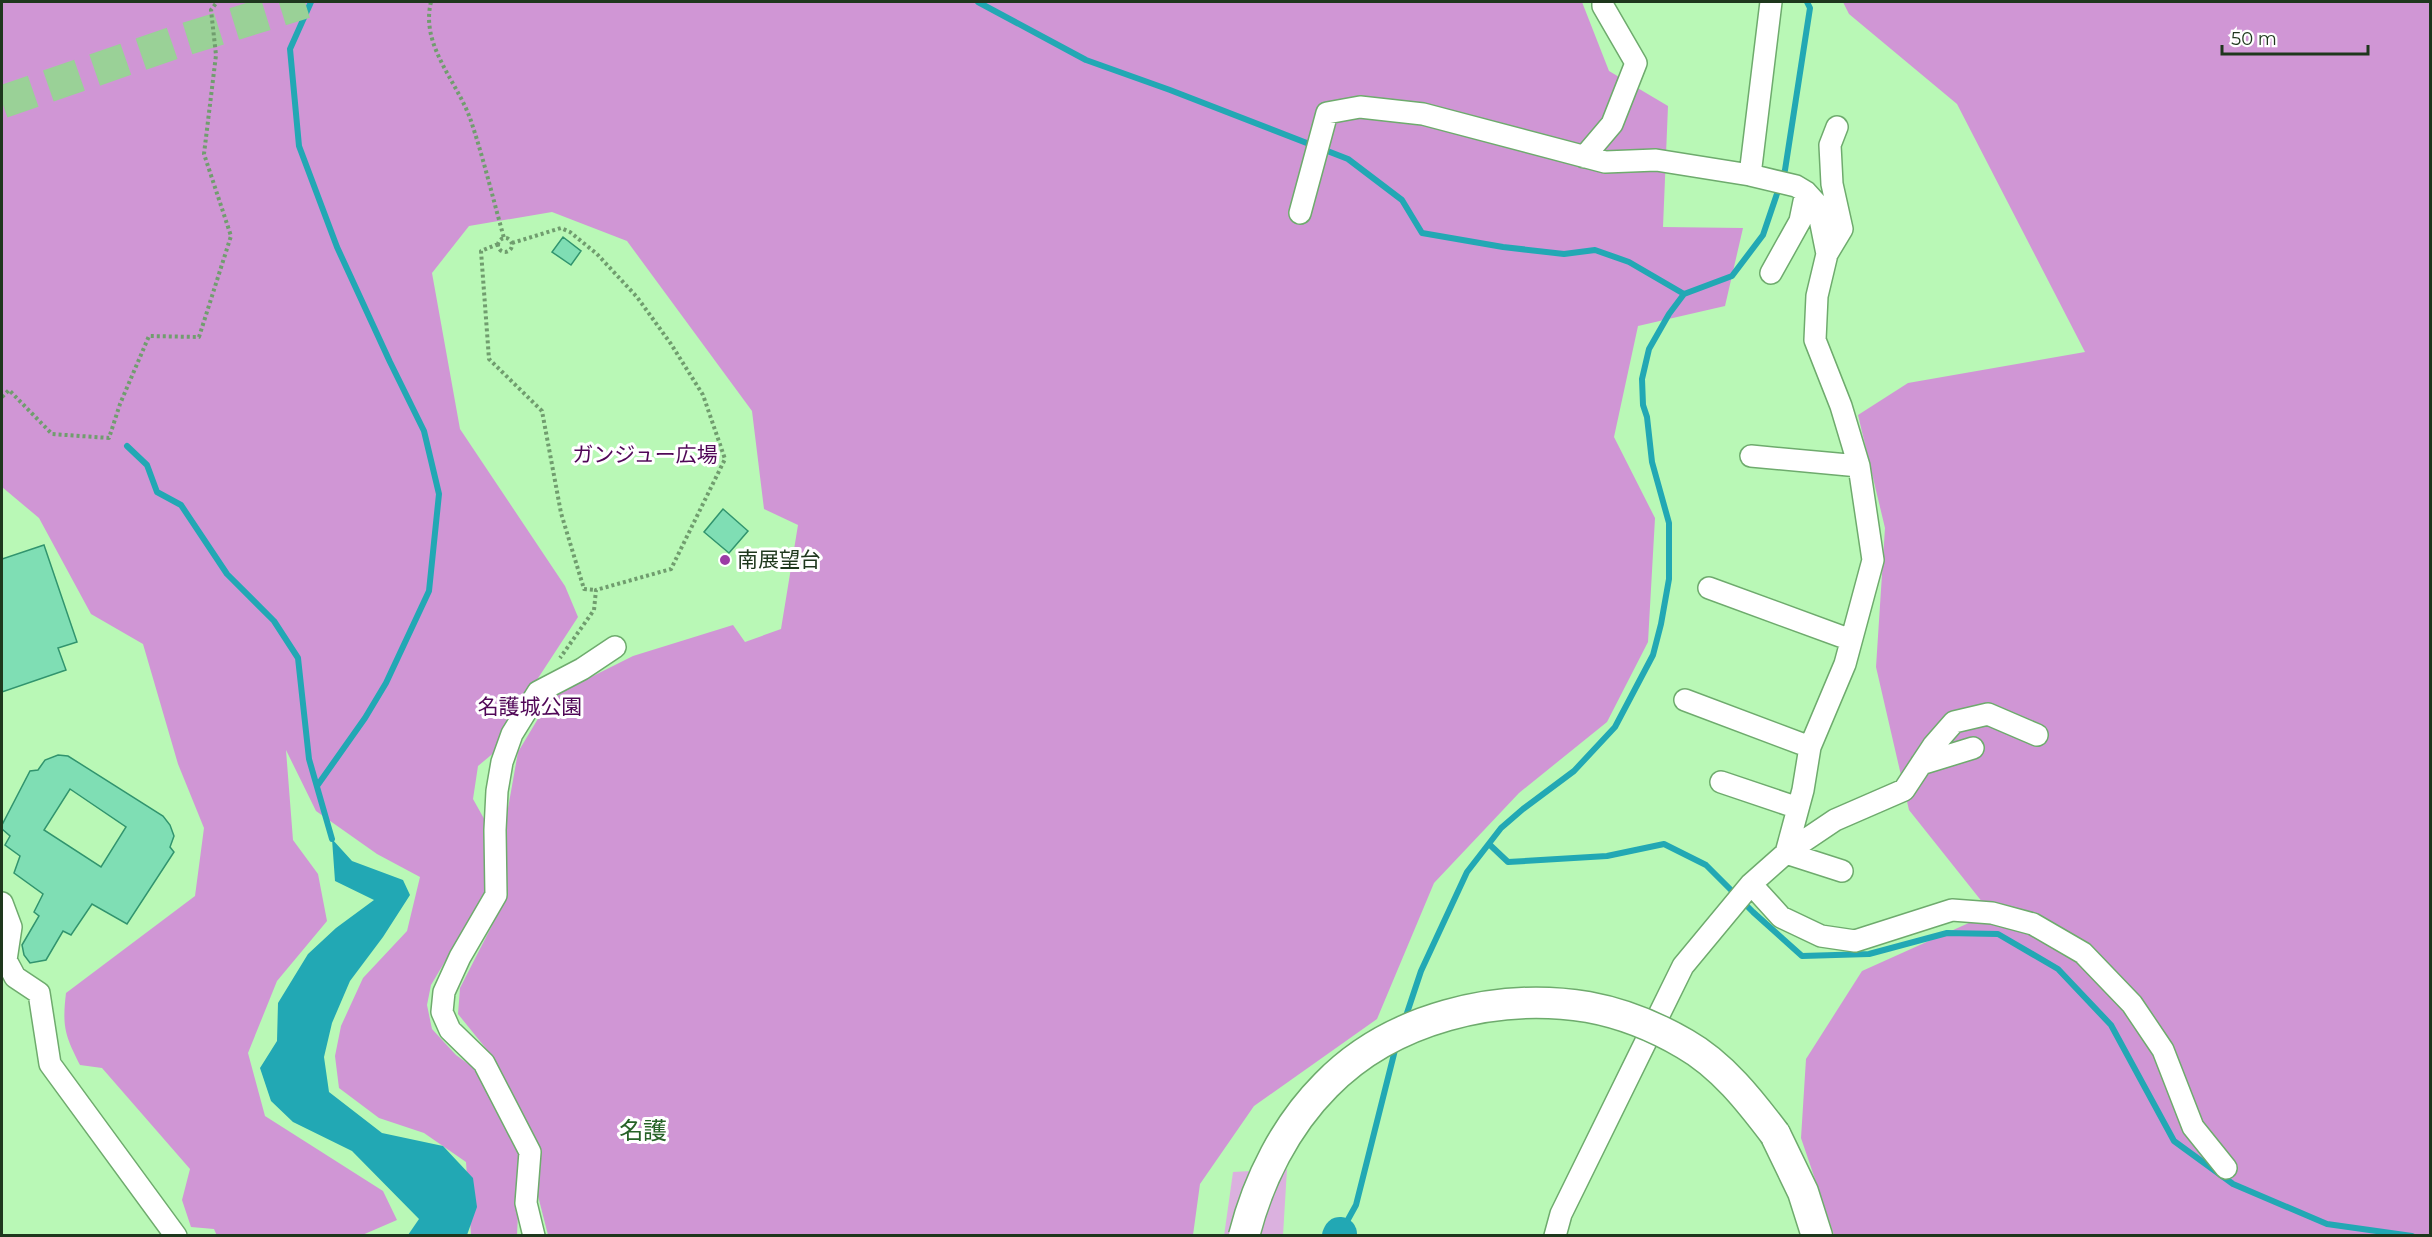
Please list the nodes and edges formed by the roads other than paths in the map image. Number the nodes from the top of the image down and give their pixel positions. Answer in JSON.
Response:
{"nodes":[{"id":1,"x":1603,"y":2,"type":"edge"},
{"id":2,"x":1771,"y":2,"type":"edge"},
{"id":3,"x":1837,"y":127,"type":"dead end"},
{"id":4,"x":1584,"y":157,"type":"junction"},
{"id":5,"x":1758,"y":176,"type":"junction"},
{"id":6,"x":1801,"y":189,"type":"junction"},
{"id":7,"x":1300,"y":213,"type":"dead end"},
{"id":8,"x":1827,"y":254,"type":"junction"},
{"id":9,"x":1771,"y":273,"type":"dead end"},
{"id":10,"x":1751,"y":456,"type":"dead end"},
{"id":11,"x":1859,"y":466,"type":"junction"},
{"id":12,"x":1709,"y":588,"type":"dead end"},
{"id":13,"x":1851,"y":640,"type":"junction"},
{"id":14,"x":615,"y":647,"type":"dead end"},
{"id":15,"x":1686,"y":700,"type":"dead end"},
{"id":16,"x":2037,"y":735,"type":"dead end"},
{"id":17,"x":1810,"y":747,"type":"junction"},
{"id":18,"x":1972,"y":748,"type":"dead end"},
{"id":19,"x":1921,"y":764,"type":"junction"},
{"id":20,"x":1721,"y":782,"type":"dead end"},
{"id":21,"x":1798,"y":808,"type":"junction"},
{"id":22,"x":1786,"y":853,"type":"junction"},
{"id":23,"x":1842,"y":871,"type":"dead end"},
{"id":24,"x":1749,"y":886,"type":"junction"},
{"id":25,"x":2,"y":903,"type":"edge"},
{"id":26,"x":2226,"y":1168,"type":"dead end"},
{"id":27,"x":176,"y":1236,"type":"edge"},
{"id":28,"x":534,"y":1236,"type":"edge"},
{"id":29,"x":1245,"y":1236,"type":"edge"},
{"id":30,"x":1555,"y":1236,"type":"edge"},
{"id":31,"x":1817,"y":1236,"type":"edge"}],
"edges":[{"from":1,"to":4,"type":"street"},
{"from":2,"to":5,"type":"street"},
{"from":3,"to":8,"type":"street"},
{"from":4,"to":5,"type":"street"},
{"from":4,"to":7,"type":"street"},
{"from":5,"to":6,"type":"street"},
{"from":6,"to":8,"type":"street"},
{"from":6,"to":9,"type":"street"},
{"from":8,"to":11,"type":"street"},
{"from":10,"to":11,"type":"street"},
{"from":11,"to":13,"type":"street"},
{"from":12,"to":13,"type":"street"},
{"from":13,"to":17,"type":"street"},
{"from":14,"to":28,"type":"street"},
{"from":15,"to":17,"type":"street"},
{"from":16,"to":19,"type":"street"},
{"from":17,"to":21,"type":"street"},
{"from":18,"to":19,"type":"street"},
{"from":19,"to":22,"type":"street"},
{"from":20,"to":21,"type":"street"},
{"from":21,"to":22,"type":"street"},
{"from":22,"to":23,"type":"street"},
{"from":22,"to":24,"type":"street"},
{"from":24,"to":26,"type":"street"},
{"from":24,"to":30,"type":"street"},
{"from":25,"to":27,"type":"street"},
{"from":29,"to":31,"type":"main road","bridge":true}]}
